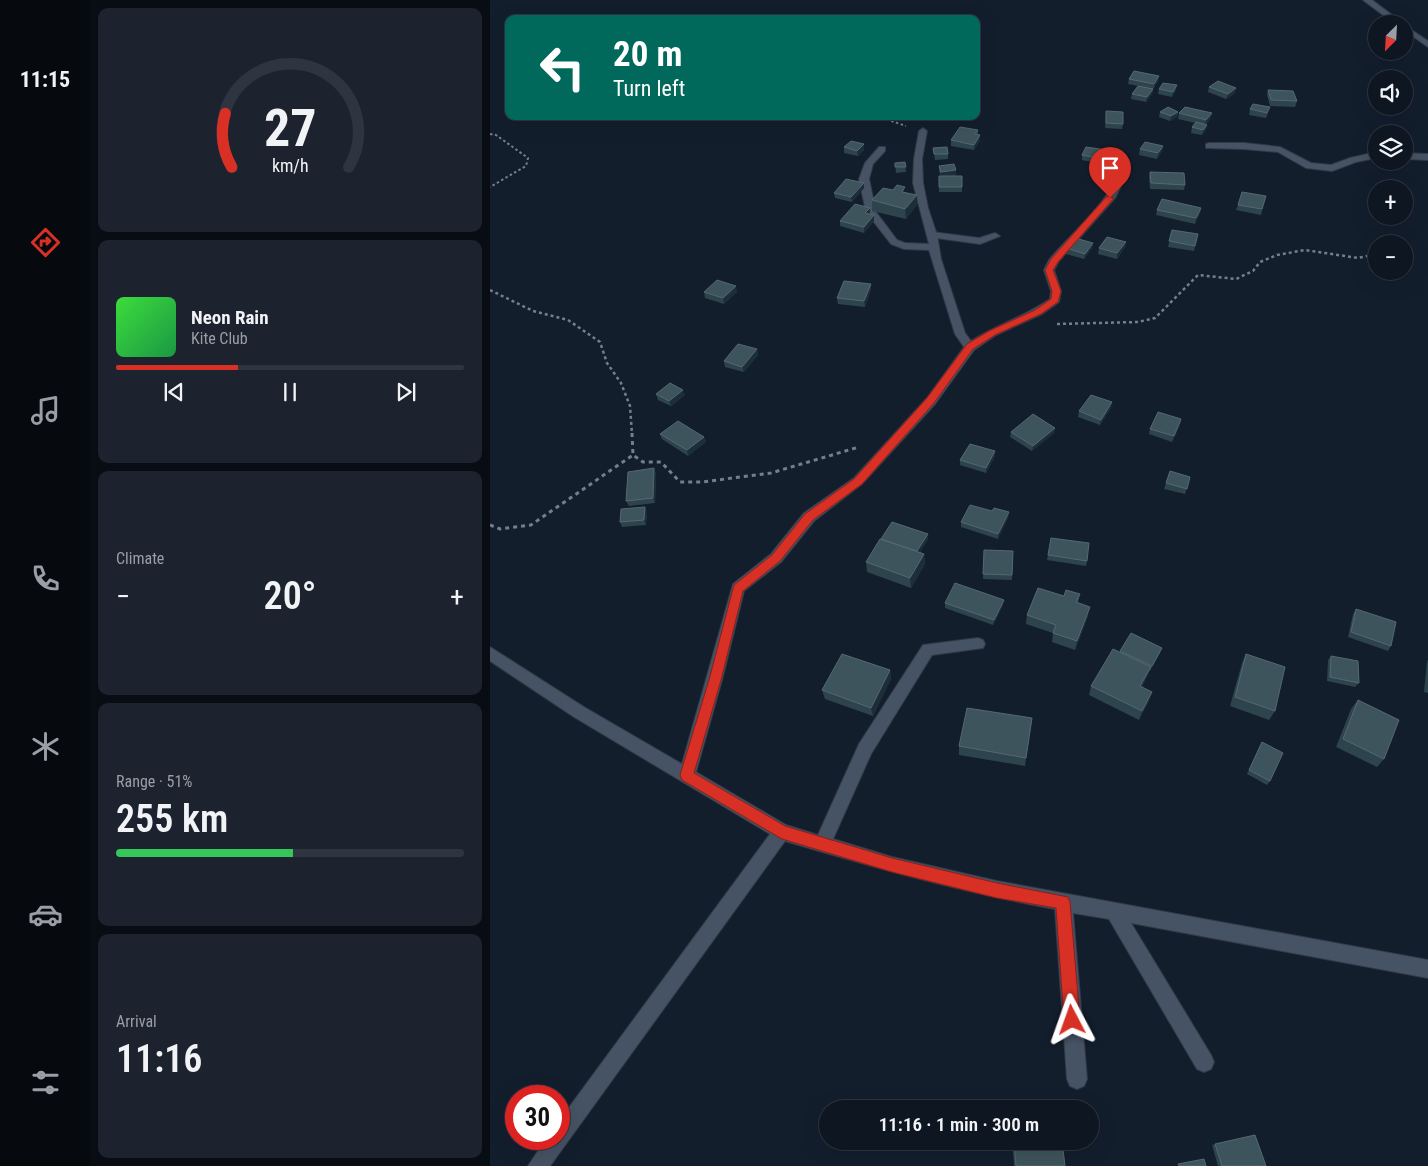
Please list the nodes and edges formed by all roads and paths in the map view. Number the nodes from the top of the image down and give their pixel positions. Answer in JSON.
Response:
{"nodes":[{"id":1,"x":1367,"y":0,"type":"edge"},
{"id":2,"x":1388,"y":15,"type":"edge"},
{"id":3,"x":1413,"y":34,"type":"edge"},
{"id":4,"x":1428,"y":45,"type":"edge"},
{"id":5,"x":890,"y":120,"type":"edge"},
{"id":6,"x":923,"y":131,"type":"joint"},
{"id":7,"x":490,"y":134,"type":"edge"},
{"id":8,"x":1209,"y":146,"type":"dead end"},
{"id":9,"x":882,"y":149,"type":"dead end"},
{"id":10,"x":1413,"y":156,"type":"edge"},
{"id":11,"x":1368,"y":157,"type":"edge"},
{"id":12,"x":1428,"y":157,"type":"edge"},
{"id":13,"x":1122,"y":159,"type":"dead end"},
{"id":14,"x":490,"y":188,"type":"edge"},
{"id":15,"x":932,"y":235,"type":"junction"},
{"id":16,"x":995,"y":236,"type":"dead end"},
{"id":17,"x":934,"y":247,"type":"junction"},
{"id":18,"x":1367,"y":256,"type":"dead end"},
{"id":19,"x":490,"y":290,"type":"edge"},
{"id":20,"x":1017,"y":322,"type":"junction"},
{"id":21,"x":970,"y":346,"type":"junction"},
{"id":22,"x":887,"y":450,"type":"junction"},
{"id":23,"x":633,"y":455,"type":"junction"},
{"id":24,"x":490,"y":525,"type":"edge"},
{"id":25,"x":978,"y":644,"type":"dead end"},
{"id":26,"x":490,"y":653,"type":"edge"},
{"id":27,"x":687,"y":775,"type":"junction"},
{"id":28,"x":782,"y":832,"type":"junction"},
{"id":29,"x":822,"y":844,"type":"junction"},
{"id":30,"x":1063,"y":902,"type":"junction"},
{"id":31,"x":1114,"y":912,"type":"junction"},
{"id":32,"x":1428,"y":969,"type":"edge"},
{"id":33,"x":1204,"y":1062,"type":"dead end"},
{"id":34,"x":1076,"y":1079,"type":"dead end"},
{"id":35,"x":538,"y":1166,"type":"edge"}],
"edges":[{"from":1,"to":2,"type":"street"},
{"from":3,"to":4,"type":"street"},
{"from":5,"to":6,"type":"path"},
{"from":6,"to":15,"type":"street"},
{"from":7,"to":14,"type":"path"},
{"from":8,"to":11,"type":"street"},
{"from":9,"to":17,"type":"street"},
{"from":10,"to":12,"type":"street"},
{"from":13,"to":20,"type":"street"},
{"from":15,"to":16,"type":"street"},
{"from":15,"to":17,"type":"street"},
{"from":17,"to":21,"type":"street"},
{"from":18,"to":20,"type":"path"},
{"from":19,"to":23,"type":"path"},
{"from":20,"to":21,"type":"street"},
{"from":21,"to":22,"type":"street"},
{"from":22,"to":23,"type":"path"},
{"from":22,"to":27,"type":"street"},
{"from":23,"to":24,"type":"path"},
{"from":25,"to":29,"type":"street"},
{"from":26,"to":27,"type":"street"},
{"from":27,"to":28,"type":"street"},
{"from":28,"to":29,"type":"street"},
{"from":28,"to":35,"type":"street"},
{"from":29,"to":30,"type":"street"},
{"from":30,"to":31,"type":"street"},
{"from":30,"to":34,"type":"street"},
{"from":31,"to":32,"type":"street"},
{"from":31,"to":33,"type":"street"}]}
